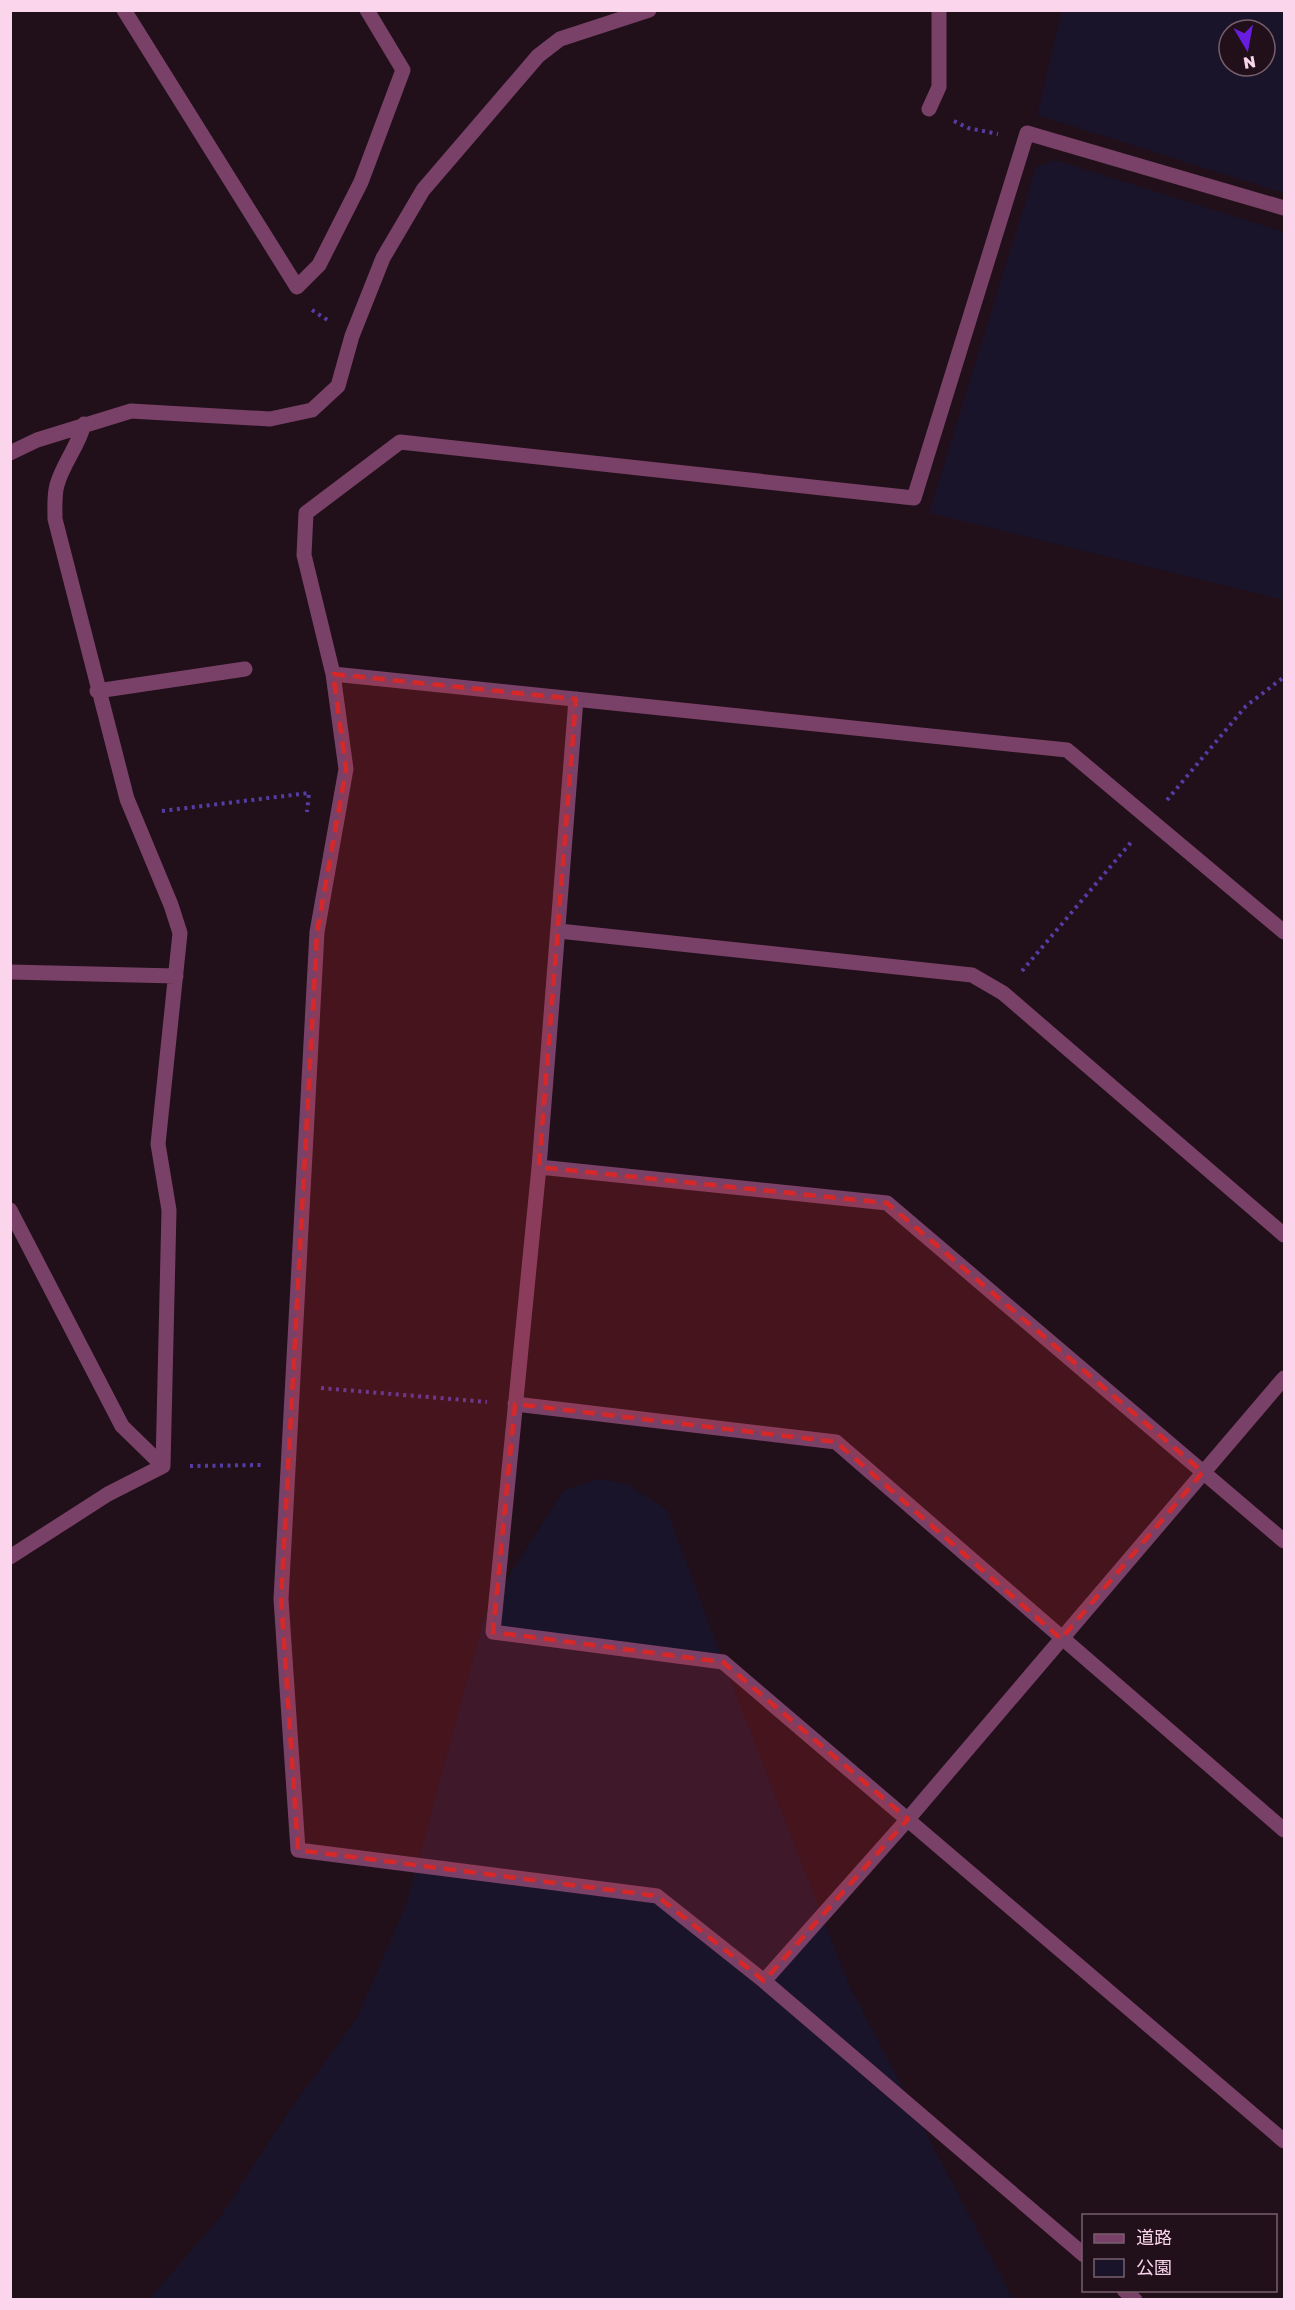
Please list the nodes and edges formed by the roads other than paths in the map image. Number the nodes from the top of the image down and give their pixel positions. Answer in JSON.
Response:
{"nodes":[{"id":1,"x":124,"y":10,"type":"edge"},
{"id":2,"x":368,"y":10,"type":"edge"},
{"id":3,"x":649,"y":10,"type":"edge"},
{"id":4,"x":939,"y":10,"type":"edge"},
{"id":5,"x":929,"y":109,"type":"road end"},
{"id":6,"x":1284,"y":208,"type":"edge"},
{"id":7,"x":84,"y":424,"type":"junction"},
{"id":8,"x":10,"y":453,"type":"edge"},
{"id":9,"x":245,"y":669,"type":"dead end"},
{"id":10,"x":333,"y":674,"type":"junction"},
{"id":11,"x":97,"y":691,"type":"junction"},
{"id":12,"x":576,"y":699,"type":"junction"},
{"id":13,"x":559,"y":931,"type":"junction"},
{"id":14,"x":1284,"y":932,"type":"edge"},
{"id":15,"x":10,"y":972,"type":"edge"},
{"id":16,"x":176,"y":976,"type":"junction"},
{"id":17,"x":539,"y":1167,"type":"junction"},
{"id":18,"x":10,"y":1210,"type":"edge"},
{"id":19,"x":1284,"y":1234,"type":"edge"},
{"id":20,"x":1284,"y":1378,"type":"edge"},
{"id":21,"x":514,"y":1404,"type":"junction"},
{"id":22,"x":163,"y":1466,"type":"junction"},
{"id":23,"x":1203,"y":1472,"type":"junction"},
{"id":24,"x":1284,"y":1541,"type":"edge"},
{"id":25,"x":10,"y":1557,"type":"edge"},
{"id":26,"x":1061,"y":1639,"type":"junction"},
{"id":27,"x":908,"y":1819,"type":"junction"},
{"id":28,"x":1284,"y":1830,"type":"edge"},
{"id":29,"x":765,"y":1981,"type":"junction"},
{"id":30,"x":1284,"y":2141,"type":"edge"},
{"id":31,"x":1082,"y":2254,"type":"edge"}],
"edges":[{"from":1,"to":2,"type":"street"},
{"from":3,"to":7,"type":"street"},
{"from":4,"to":5,"type":"street"},
{"from":6,"to":10,"type":"street"},
{"from":7,"to":8,"type":"street"},
{"from":7,"to":11,"type":"street"},
{"from":9,"to":11,"type":"street"},
{"from":10,"to":12,"type":"street"},
{"from":10,"to":29,"type":"street"},
{"from":11,"to":16,"type":"street"},
{"from":12,"to":13,"type":"street"},
{"from":12,"to":14,"type":"street"},
{"from":13,"to":17,"type":"street"},
{"from":13,"to":19,"type":"street"},
{"from":15,"to":16,"type":"street"},
{"from":16,"to":22,"type":"street"},
{"from":17,"to":21,"type":"street"},
{"from":17,"to":23,"type":"street"},
{"from":18,"to":22,"type":"street"},
{"from":20,"to":23,"type":"street"},
{"from":21,"to":26,"type":"street"},
{"from":21,"to":27,"type":"street"},
{"from":22,"to":25,"type":"street"},
{"from":23,"to":24,"type":"street"},
{"from":23,"to":26,"type":"street"},
{"from":26,"to":27,"type":"street"},
{"from":26,"to":28,"type":"street"},
{"from":27,"to":29,"type":"street"},
{"from":27,"to":30,"type":"street"},
{"from":29,"to":31,"type":"street"}]}
